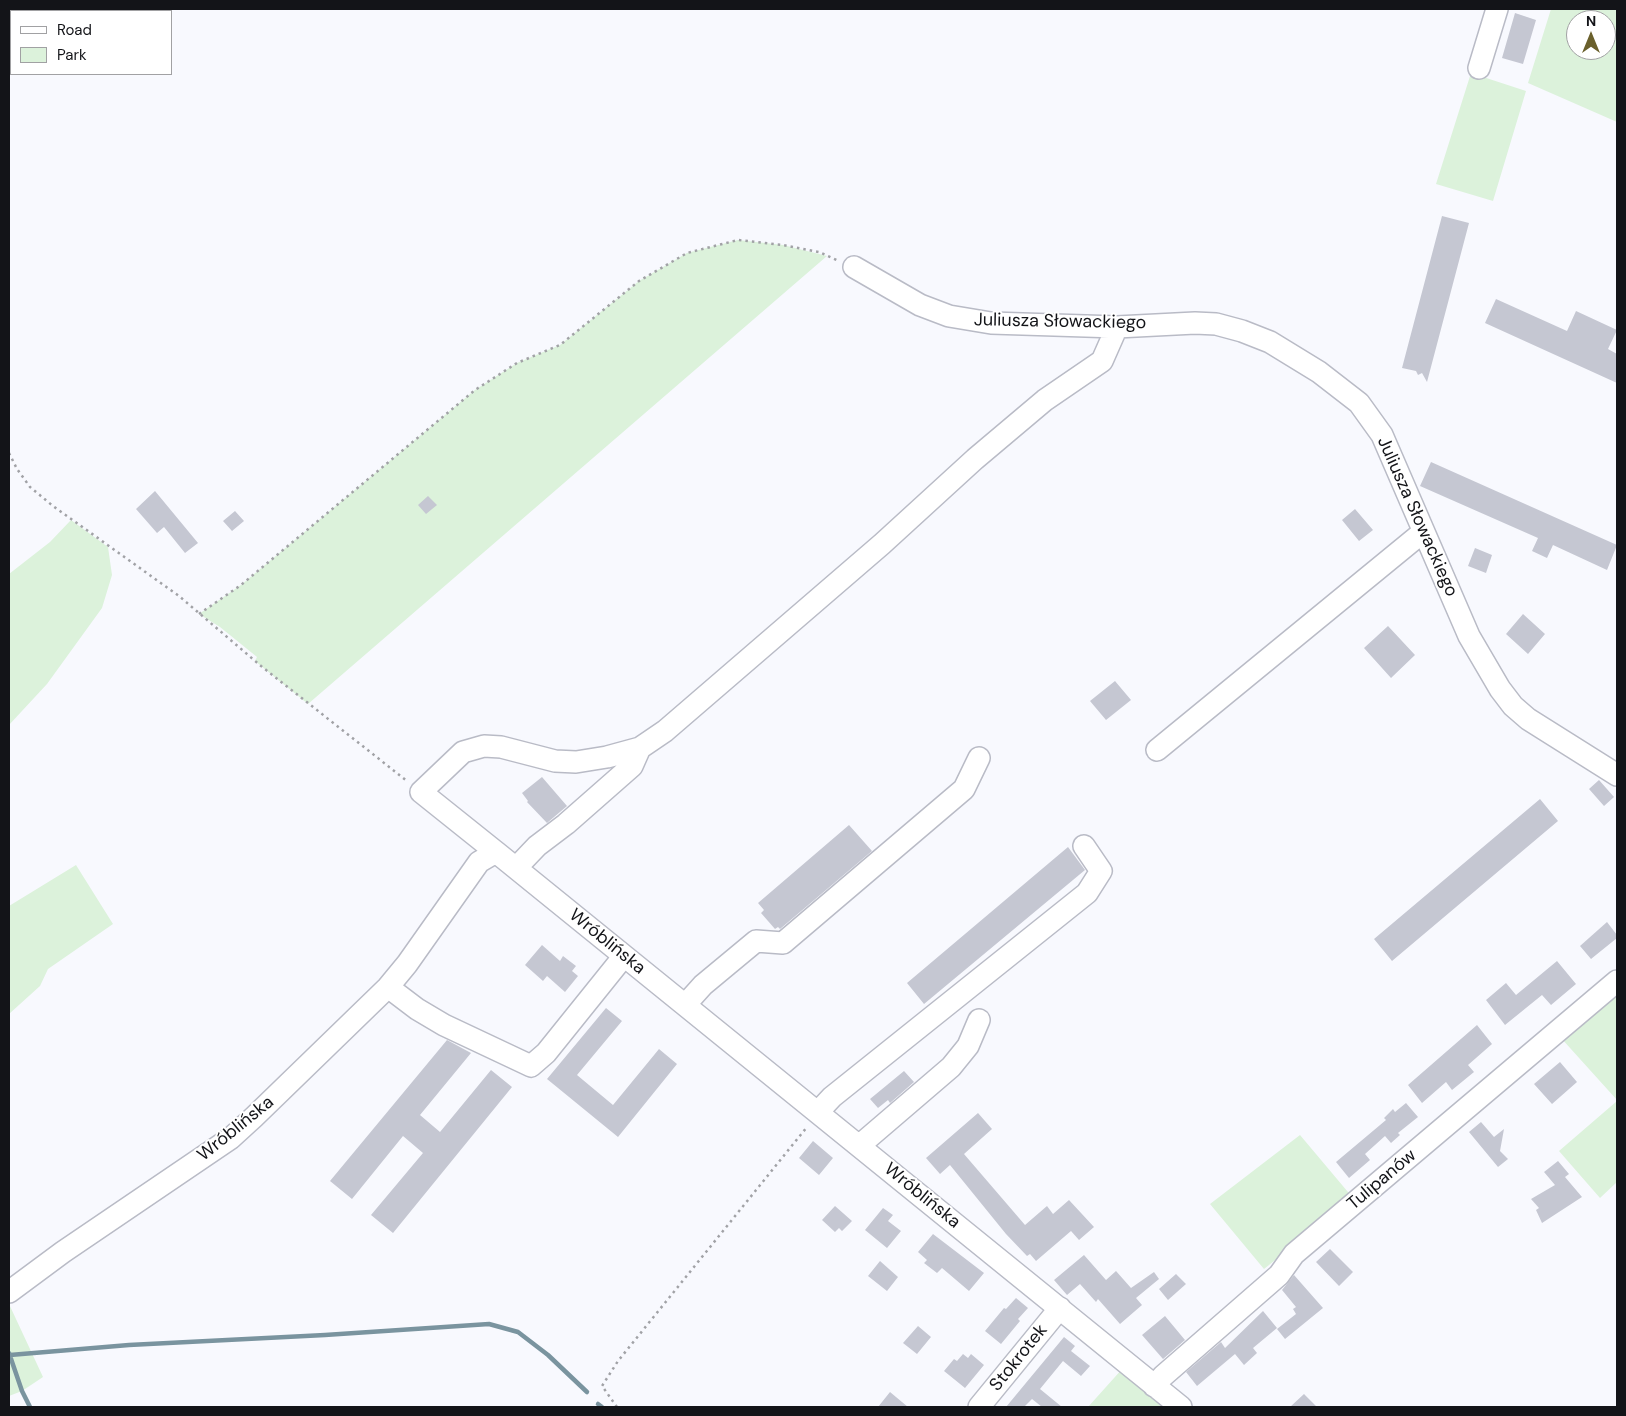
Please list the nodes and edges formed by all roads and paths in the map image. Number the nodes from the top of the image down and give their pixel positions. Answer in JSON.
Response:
{"nodes":[{"id":1,"x":1497,"y":9,"type":"edge"},
{"id":2,"x":1479,"y":68,"type":"dead end"},
{"id":3,"x":854,"y":267,"type":"joint"},
{"id":4,"x":1116,"y":326,"type":"junction"},
{"id":5,"x":9,"y":453,"type":"edge"},
{"id":6,"x":1423,"y":532,"type":"junction"},
{"id":7,"x":199,"y":614,"type":"junction"},
{"id":8,"x":640,"y":748,"type":"junction"},
{"id":9,"x":1157,"y":750,"type":"dead end"},
{"id":10,"x":606,"y":757,"type":"junction"},
{"id":11,"x":979,"y":758,"type":"dead end"},
{"id":12,"x":1617,"y":775,"type":"edge"},
{"id":13,"x":609,"y":787,"type":"junction"},
{"id":14,"x":421,"y":792,"type":"junction"},
{"id":15,"x":1084,"y":846,"type":"dead end"},
{"id":16,"x":496,"y":852,"type":"junction"},
{"id":17,"x":516,"y":868,"type":"junction"},
{"id":18,"x":624,"y":956,"type":"junction"},
{"id":19,"x":1617,"y":982,"type":"edge"},
{"id":20,"x":388,"y":987,"type":"junction"},
{"id":21,"x":684,"y":1005,"type":"junction"},
{"id":22,"x":979,"y":1020,"type":"dead end"},
{"id":23,"x":818,"y":1112,"type":"junction"},
{"id":24,"x":860,"y":1145,"type":"junction"},
{"id":25,"x":9,"y":1292,"type":"edge"},
{"id":26,"x":1060,"y":1308,"type":"junction"},
{"id":27,"x":1154,"y":1386,"type":"junction"},
{"id":28,"x":617,"y":1407,"type":"edge"},
{"id":29,"x":979,"y":1407,"type":"edge"},
{"id":30,"x":1180,"y":1407,"type":"edge"}],
"edges":[{"from":1,"to":2,"type":"street"},
{"from":3,"to":4,"type":"street","name":"Juliusza Słowackiego"},
{"from":3,"to":7,"type":"path"},
{"from":4,"to":6,"type":"street","name":"Juliusza Słowackiego"},
{"from":4,"to":8,"type":"street"},
{"from":5,"to":7,"type":"path"},
{"from":6,"to":9,"type":"street"},
{"from":6,"to":12,"type":"street","name":"Juliusza Słowackiego"},
{"from":7,"to":14,"type":"path"},
{"from":8,"to":10,"type":"street"},
{"from":8,"to":13,"type":"street"},
{"from":10,"to":13,"type":"street"},
{"from":10,"to":14,"type":"street"},
{"from":11,"to":21,"type":"street"},
{"from":13,"to":17,"type":"street"},
{"from":14,"to":16,"type":"street"},
{"from":15,"to":23,"type":"street"},
{"from":16,"to":17,"type":"street","name":"Wróblińska"},
{"from":16,"to":20,"type":"street","name":"Wróblińska"},
{"from":17,"to":18,"type":"street","name":"Wróblińska"},
{"from":18,"to":20,"type":"street"},
{"from":18,"to":21,"type":"street","name":"Wróblińska"},
{"from":19,"to":27,"type":"street","name":"Tulipanów"},
{"from":20,"to":25,"type":"street","name":"Wróblińska"},
{"from":21,"to":23,"type":"street","name":"Wróblińska"},
{"from":22,"to":24,"type":"street"},
{"from":23,"to":24,"type":"street","name":"Wróblińska"},
{"from":23,"to":28,"type":"path"},
{"from":24,"to":26,"type":"street","name":"Wróblińska"},
{"from":26,"to":27,"type":"street","name":"Wróblińska"},
{"from":26,"to":29,"type":"street","name":"Stokrotek"},
{"from":27,"to":30,"type":"street","name":"Wróblińska"}]}
